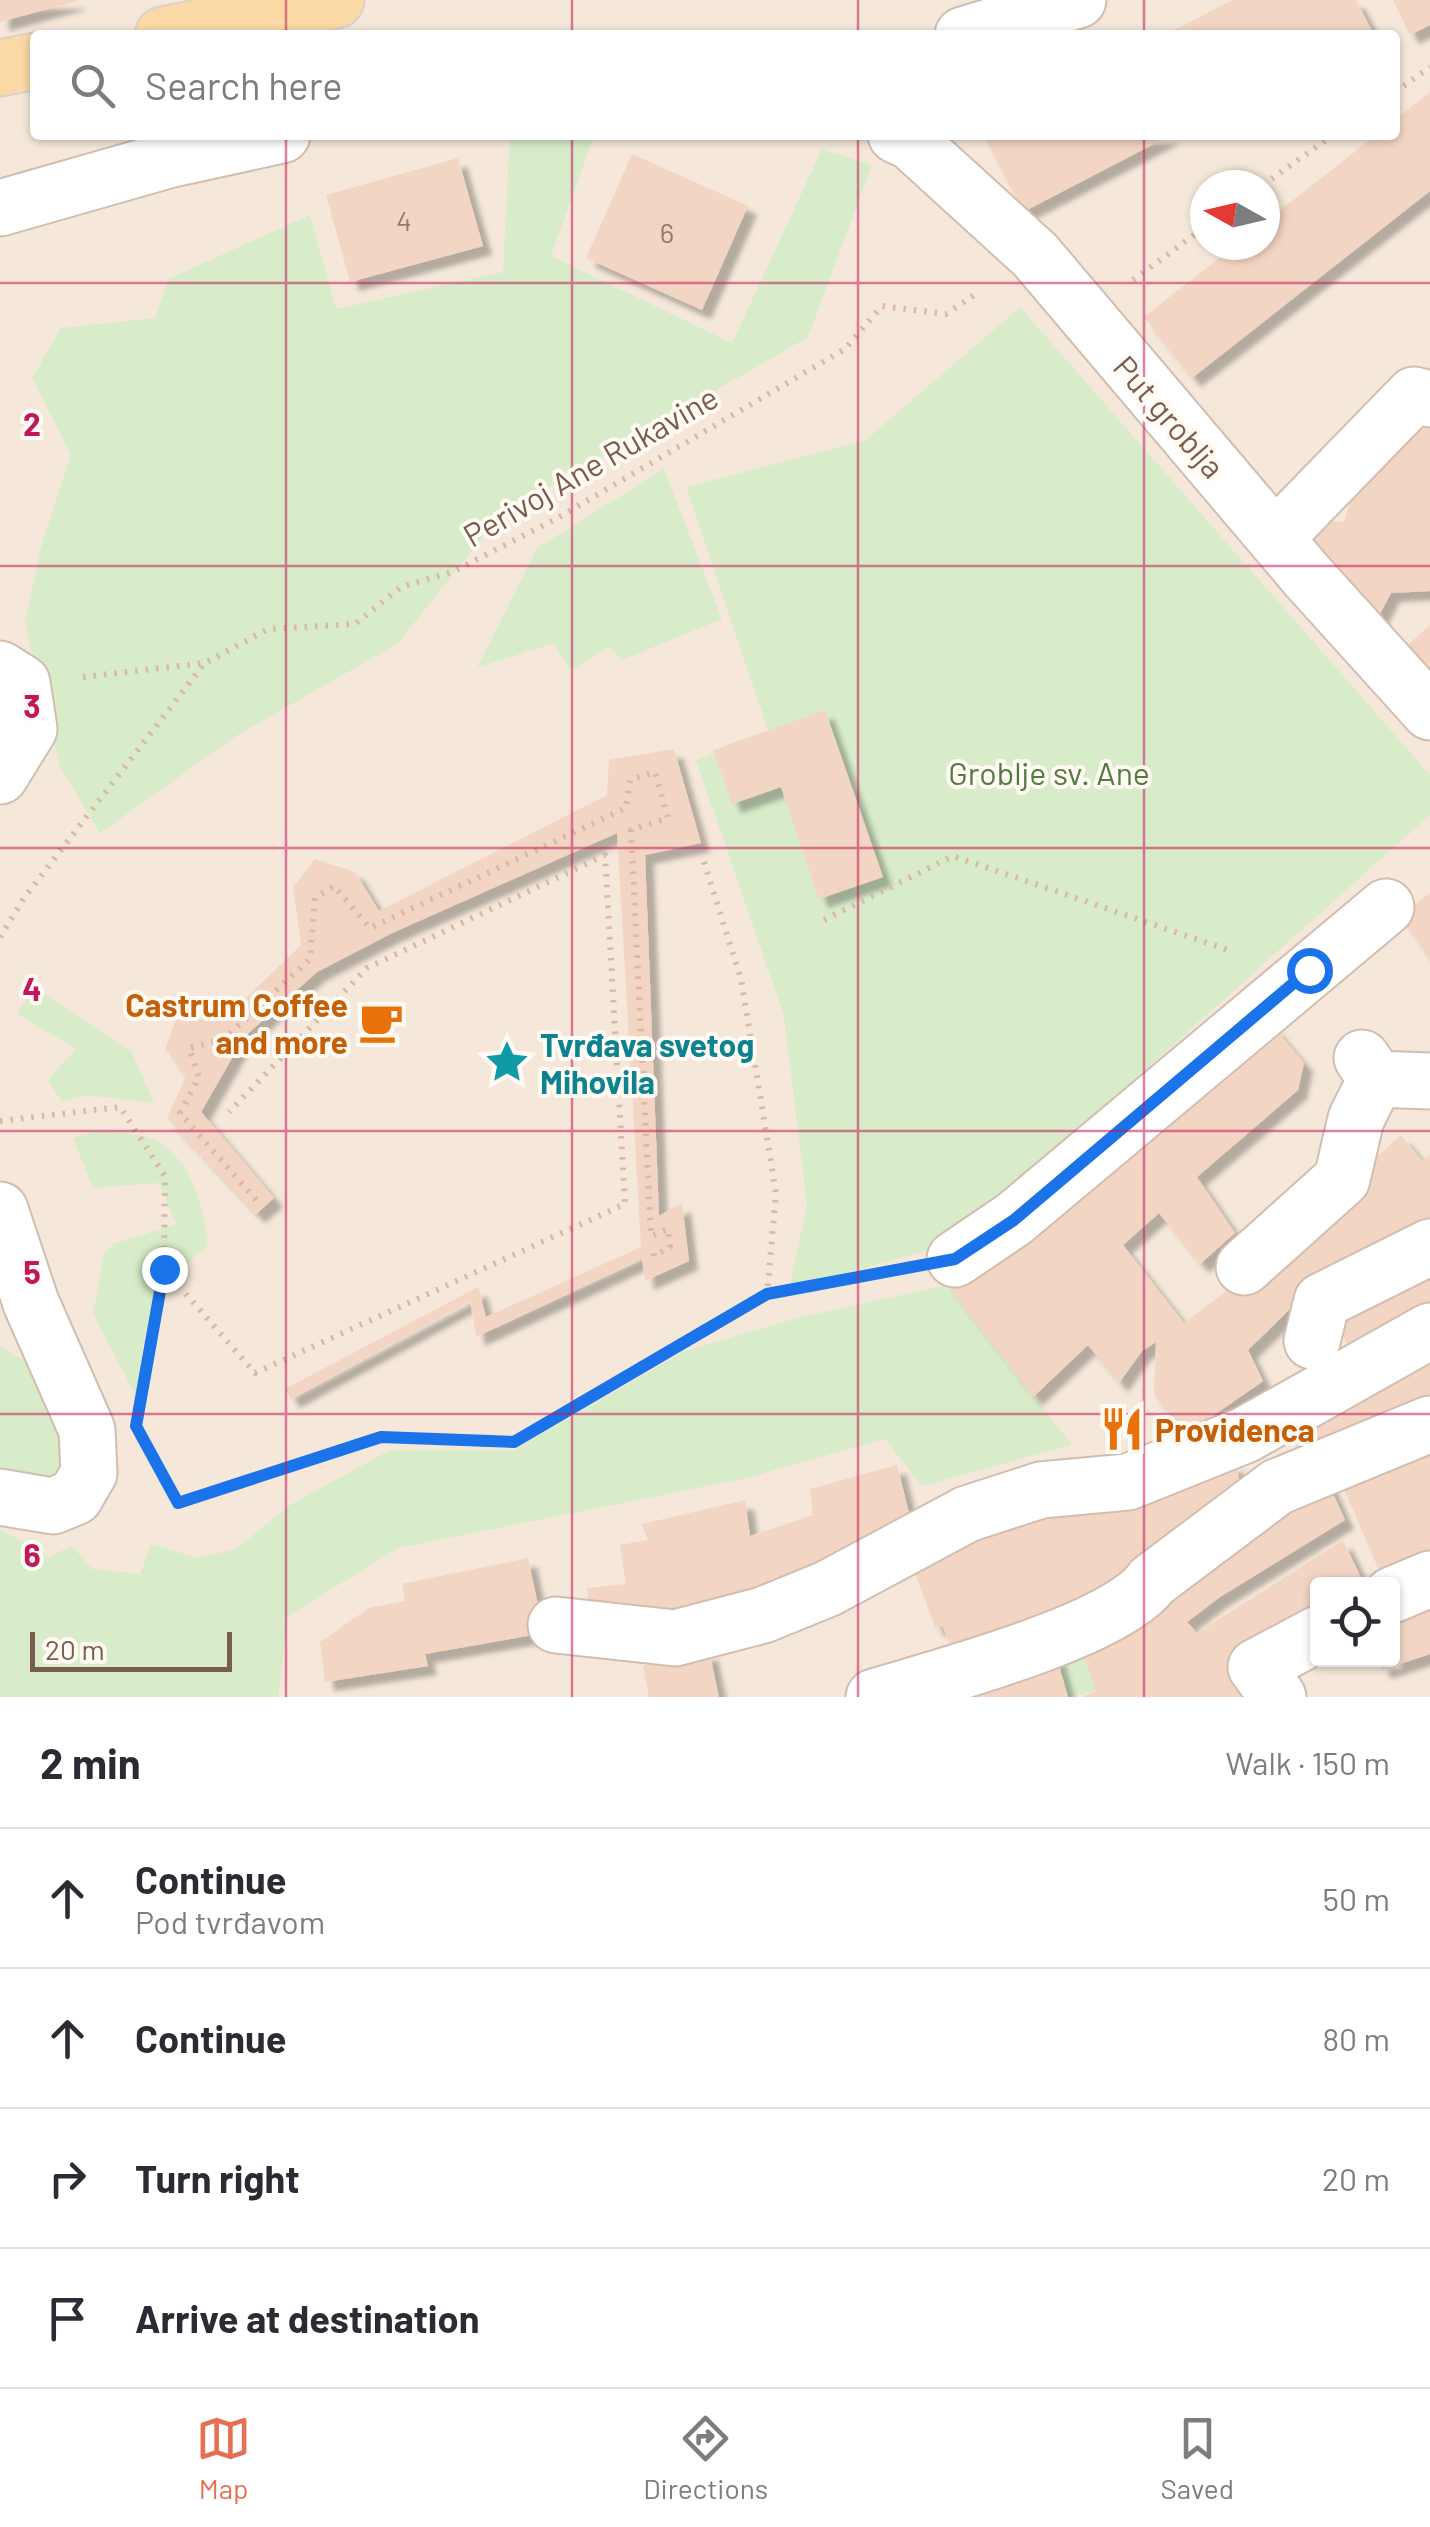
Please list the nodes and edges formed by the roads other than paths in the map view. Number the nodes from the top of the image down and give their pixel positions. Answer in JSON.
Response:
{"nodes":[{"id":1,"x":336,"y":0,"type":"edge"},
{"id":2,"x":1078,"y":0,"type":"edge"},
{"id":3,"x":188,"y":30,"type":"edge"},
{"id":4,"x":979,"y":30,"type":"edge"},
{"id":5,"x":30,"y":62,"type":"edge"},
{"id":6,"x":0,"y":68,"type":"edge"},
{"id":7,"x":259,"y":140,"type":"edge"},
{"id":8,"x":907,"y":140,"type":"edge"},
{"id":9,"x":0,"y":208,"type":"edge"},
{"id":10,"x":1425,"y":383,"type":"edge"},
{"id":11,"x":1275,"y":538,"type":"junction"},
{"id":12,"x":11,"y":676,"type":"edge"},
{"id":13,"x":1430,"y":712,"type":"edge"},
{"id":14,"x":0,"y":776,"type":"edge"},
{"id":15,"x":1386,"y":907,"type":"dead end"},
{"id":16,"x":1430,"y":1080,"type":"edge"},
{"id":17,"x":0,"y":1210,"type":"edge"},
{"id":18,"x":1430,"y":1247,"type":"edge"},
{"id":19,"x":955,"y":1259,"type":"road end"},
{"id":20,"x":1244,"y":1268,"type":"dead end"},
{"id":21,"x":1430,"y":1330,"type":"edge"},
{"id":22,"x":1312,"y":1341,"type":"dead end"},
{"id":23,"x":1430,"y":1424,"type":"edge"},
{"id":24,"x":1245,"y":1434,"type":"junction"},
{"id":25,"x":1277,"y":1487,"type":"junction"},
{"id":26,"x":0,"y":1497,"type":"edge"},
{"id":27,"x":1430,"y":1579,"type":"edge"},
{"id":28,"x":1400,"y":1592,"type":"edge"},
{"id":29,"x":556,"y":1624,"type":"dead end"},
{"id":30,"x":1310,"y":1638,"type":"edge"},
{"id":31,"x":874,"y":1697,"type":"edge"},
{"id":32,"x":1278,"y":1697,"type":"edge"}],
"edges":[{"from":1,"to":3,"type":"main road"},
{"from":2,"to":4,"type":"street"},
{"from":5,"to":6,"type":"main road"},
{"from":7,"to":9,"type":"street"},
{"from":8,"to":11,"type":"street","name":"Put groblja"},
{"from":10,"to":11,"type":"street"},
{"from":11,"to":13,"type":"street","name":"Put groblja"},
{"from":12,"to":14,"type":"street"},
{"from":15,"to":19,"type":"street"},
{"from":16,"to":20,"type":"street"},
{"from":17,"to":26,"type":"street"},
{"from":18,"to":22,"type":"street"},
{"from":21,"to":24,"type":"street"},
{"from":23,"to":25,"type":"street"},
{"from":24,"to":25,"type":"street"},
{"from":24,"to":29,"type":"street"},
{"from":25,"to":31,"type":"street"},
{"from":27,"to":28,"type":"street"},
{"from":30,"to":32,"type":"street"}]}
